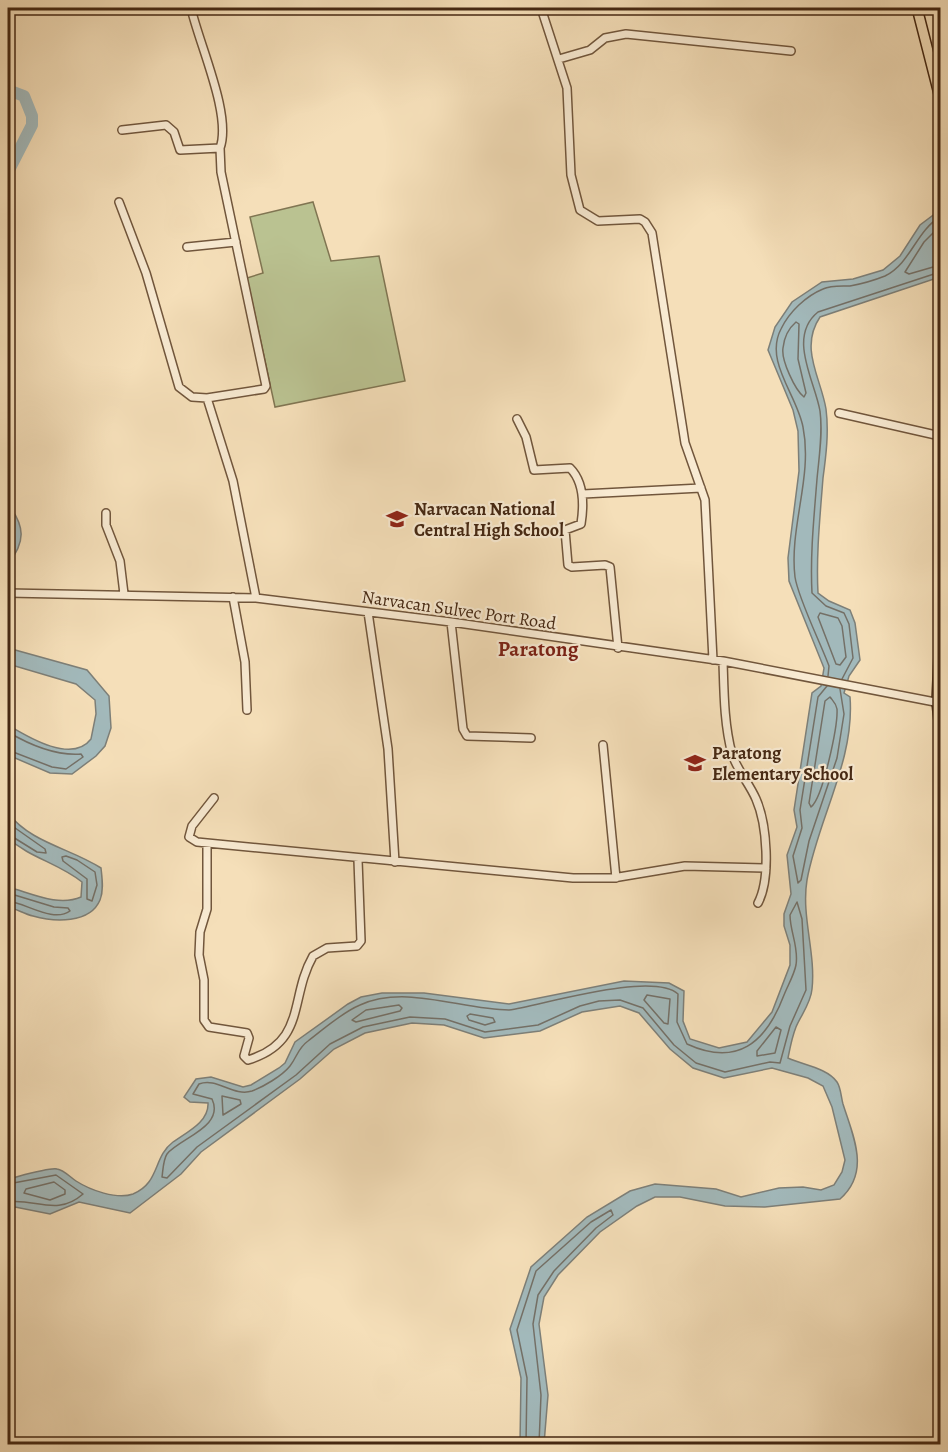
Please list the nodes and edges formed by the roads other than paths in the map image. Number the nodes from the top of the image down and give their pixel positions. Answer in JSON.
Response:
{"nodes":[{"id":1,"x":84,"y":8,"type":"edge"},
{"id":2,"x":96,"y":8,"type":"edge"},
{"id":3,"x":191,"y":8,"type":"edge"},
{"id":4,"x":541,"y":8,"type":"edge"},
{"id":5,"x":917,"y":8,"type":"edge"},
{"id":6,"x":791,"y":51,"type":"dead end"},
{"id":7,"x":559,"y":59,"type":"junction"},
{"id":8,"x":940,"y":98,"type":"edge"},
{"id":9,"x":122,"y":130,"type":"dead end"},
{"id":10,"x":220,"y":148,"type":"junction"},
{"id":11,"x":119,"y":202,"type":"dead end"},
{"id":12,"x":236,"y":242,"type":"junction"},
{"id":13,"x":187,"y":247,"type":"dead end"},
{"id":14,"x":207,"y":398,"type":"junction"},
{"id":15,"x":839,"y":413,"type":"dead end"},
{"id":16,"x":517,"y":419,"type":"dead end"},
{"id":17,"x":940,"y":436,"type":"edge"},
{"id":18,"x":701,"y":488,"type":"junction"},
{"id":19,"x":583,"y":494,"type":"junction"},
{"id":20,"x":106,"y":513,"type":"dead end"},
{"id":21,"x":8,"y":592,"type":"edge"},
{"id":22,"x":124,"y":594,"type":"junction"},
{"id":23,"x":233,"y":597,"type":"junction"},
{"id":24,"x":256,"y":598,"type":"junction"},
{"id":25,"x":368,"y":612,"type":"junction"},
{"id":26,"x":451,"y":622,"type":"junction"},
{"id":27,"x":940,"y":636,"type":"edge"},
{"id":28,"x":618,"y":648,"type":"junction"},
{"id":29,"x":713,"y":660,"type":"junction"},
{"id":30,"x":723,"y":661,"type":"junction"},
{"id":31,"x":939,"y":703,"type":"edge"},
{"id":32,"x":247,"y":710,"type":"dead end"},
{"id":33,"x":940,"y":729,"type":"edge"},
{"id":34,"x":531,"y":738,"type":"dead end"},
{"id":35,"x":603,"y":746,"type":"dead end"},
{"id":36,"x":214,"y":798,"type":"dead end"},
{"id":37,"x":207,"y":844,"type":"junction"},
{"id":38,"x":358,"y":860,"type":"junction"},
{"id":39,"x":395,"y":862,"type":"junction"},
{"id":40,"x":766,"y":868,"type":"junction"},
{"id":41,"x":616,"y":878,"type":"junction"},
{"id":42,"x":758,"y":903,"type":"dead end"}],
"edges":[{"from":1,"to":2,"type":"street"},
{"from":3,"to":10,"type":"street"},
{"from":4,"to":7,"type":"street"},
{"from":5,"to":8,"type":"highway"},
{"from":6,"to":7,"type":"street"},
{"from":7,"to":18,"type":"street"},
{"from":9,"to":10,"type":"street"},
{"from":10,"to":12,"type":"street"},
{"from":11,"to":14,"type":"street"},
{"from":12,"to":13,"type":"street"},
{"from":12,"to":14,"type":"street"},
{"from":14,"to":24,"type":"street"},
{"from":15,"to":17,"type":"street"},
{"from":16,"to":19,"type":"street"},
{"from":18,"to":19,"type":"street"},
{"from":18,"to":29,"type":"street"},
{"from":19,"to":28,"type":"street"},
{"from":20,"to":22,"type":"street"},
{"from":21,"to":22,"type":"street","name":"Narvacan Sulvec Port Road"},
{"from":22,"to":23,"type":"street","name":"Narvacan Sulvec Port Road"},
{"from":23,"to":24,"type":"street","name":"Narvacan Sulvec Port Road"},
{"from":23,"to":32,"type":"street"},
{"from":24,"to":25,"type":"street","name":"Narvacan Sulvec Port Road"},
{"from":25,"to":26,"type":"street","name":"Narvacan Sulvec Port Road"},
{"from":25,"to":39,"type":"street"},
{"from":26,"to":28,"type":"street","name":"Narvacan Sulvec Port Road"},
{"from":26,"to":34,"type":"street"},
{"from":27,"to":31,"type":"highway"},
{"from":28,"to":29,"type":"street","name":"Narvacan Sulvec Port Road"},
{"from":29,"to":30,"type":"street","name":"Narvacan Sulvec Port Road"},
{"from":30,"to":31,"type":"street","name":"Narvacan Sulvec Port Road"},
{"from":30,"to":40,"type":"street"},
{"from":31,"to":33,"type":"highway"},
{"from":35,"to":41,"type":"street"},
{"from":36,"to":37,"type":"street"},
{"from":37,"to":38,"type":"street"},
{"from":37,"to":38,"type":"street"},
{"from":38,"to":39,"type":"street"},
{"from":39,"to":41,"type":"street"},
{"from":40,"to":41,"type":"street"},
{"from":40,"to":42,"type":"street"}]}
